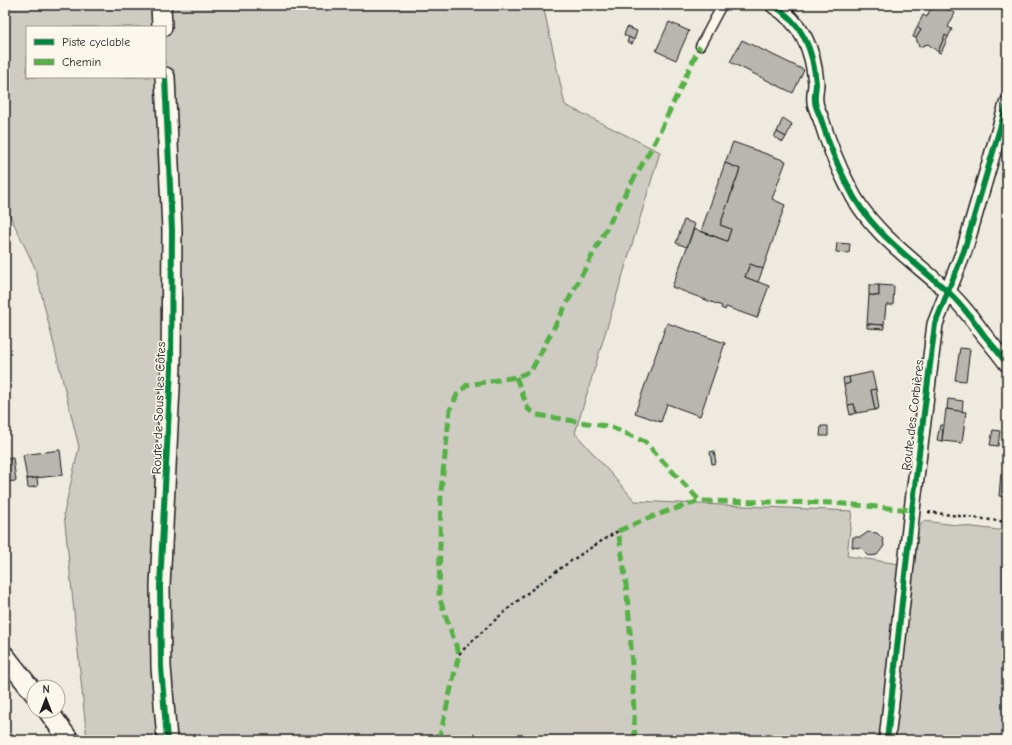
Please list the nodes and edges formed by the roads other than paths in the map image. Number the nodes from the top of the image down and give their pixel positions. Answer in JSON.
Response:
{"nodes":[{"id":1,"x":161,"y":5,"type":"edge"},
{"id":2,"x":722,"y":5,"type":"edge"},
{"id":3,"x":772,"y":5,"type":"edge"},
{"id":4,"x":162,"y":26,"type":"edge"},
{"id":5,"x":700,"y":46,"type":"dead end"},
{"id":6,"x":165,"y":78,"type":"edge"},
{"id":7,"x":1007,"y":104,"type":"edge"},
{"id":8,"x":948,"y":292,"type":"junction"},
{"id":9,"x":1007,"y":364,"type":"edge"},
{"id":10,"x":5,"y":656,"type":"edge"},
{"id":11,"x":26,"y":683,"type":"edge"},
{"id":12,"x":54,"y":719,"type":"edge"},
{"id":13,"x":69,"y":740,"type":"edge"},
{"id":14,"x":167,"y":740,"type":"edge"},
{"id":15,"x":887,"y":740,"type":"edge"}],
"edges":[{"from":1,"to":4,"type":"street"},
{"from":2,"to":5,"type":"lane"},
{"from":3,"to":8,"type":"street"},
{"from":6,"to":14,"type":"street","name":"Route de Sous les Côtes"},
{"from":7,"to":8,"type":"street","name":"Route des Corbières"},
{"from":8,"to":9,"type":"street"},
{"from":8,"to":15,"type":"street","name":"Route des Corbières"},
{"from":10,"to":11,"type":"street"},
{"from":12,"to":13,"type":"street"}]}
